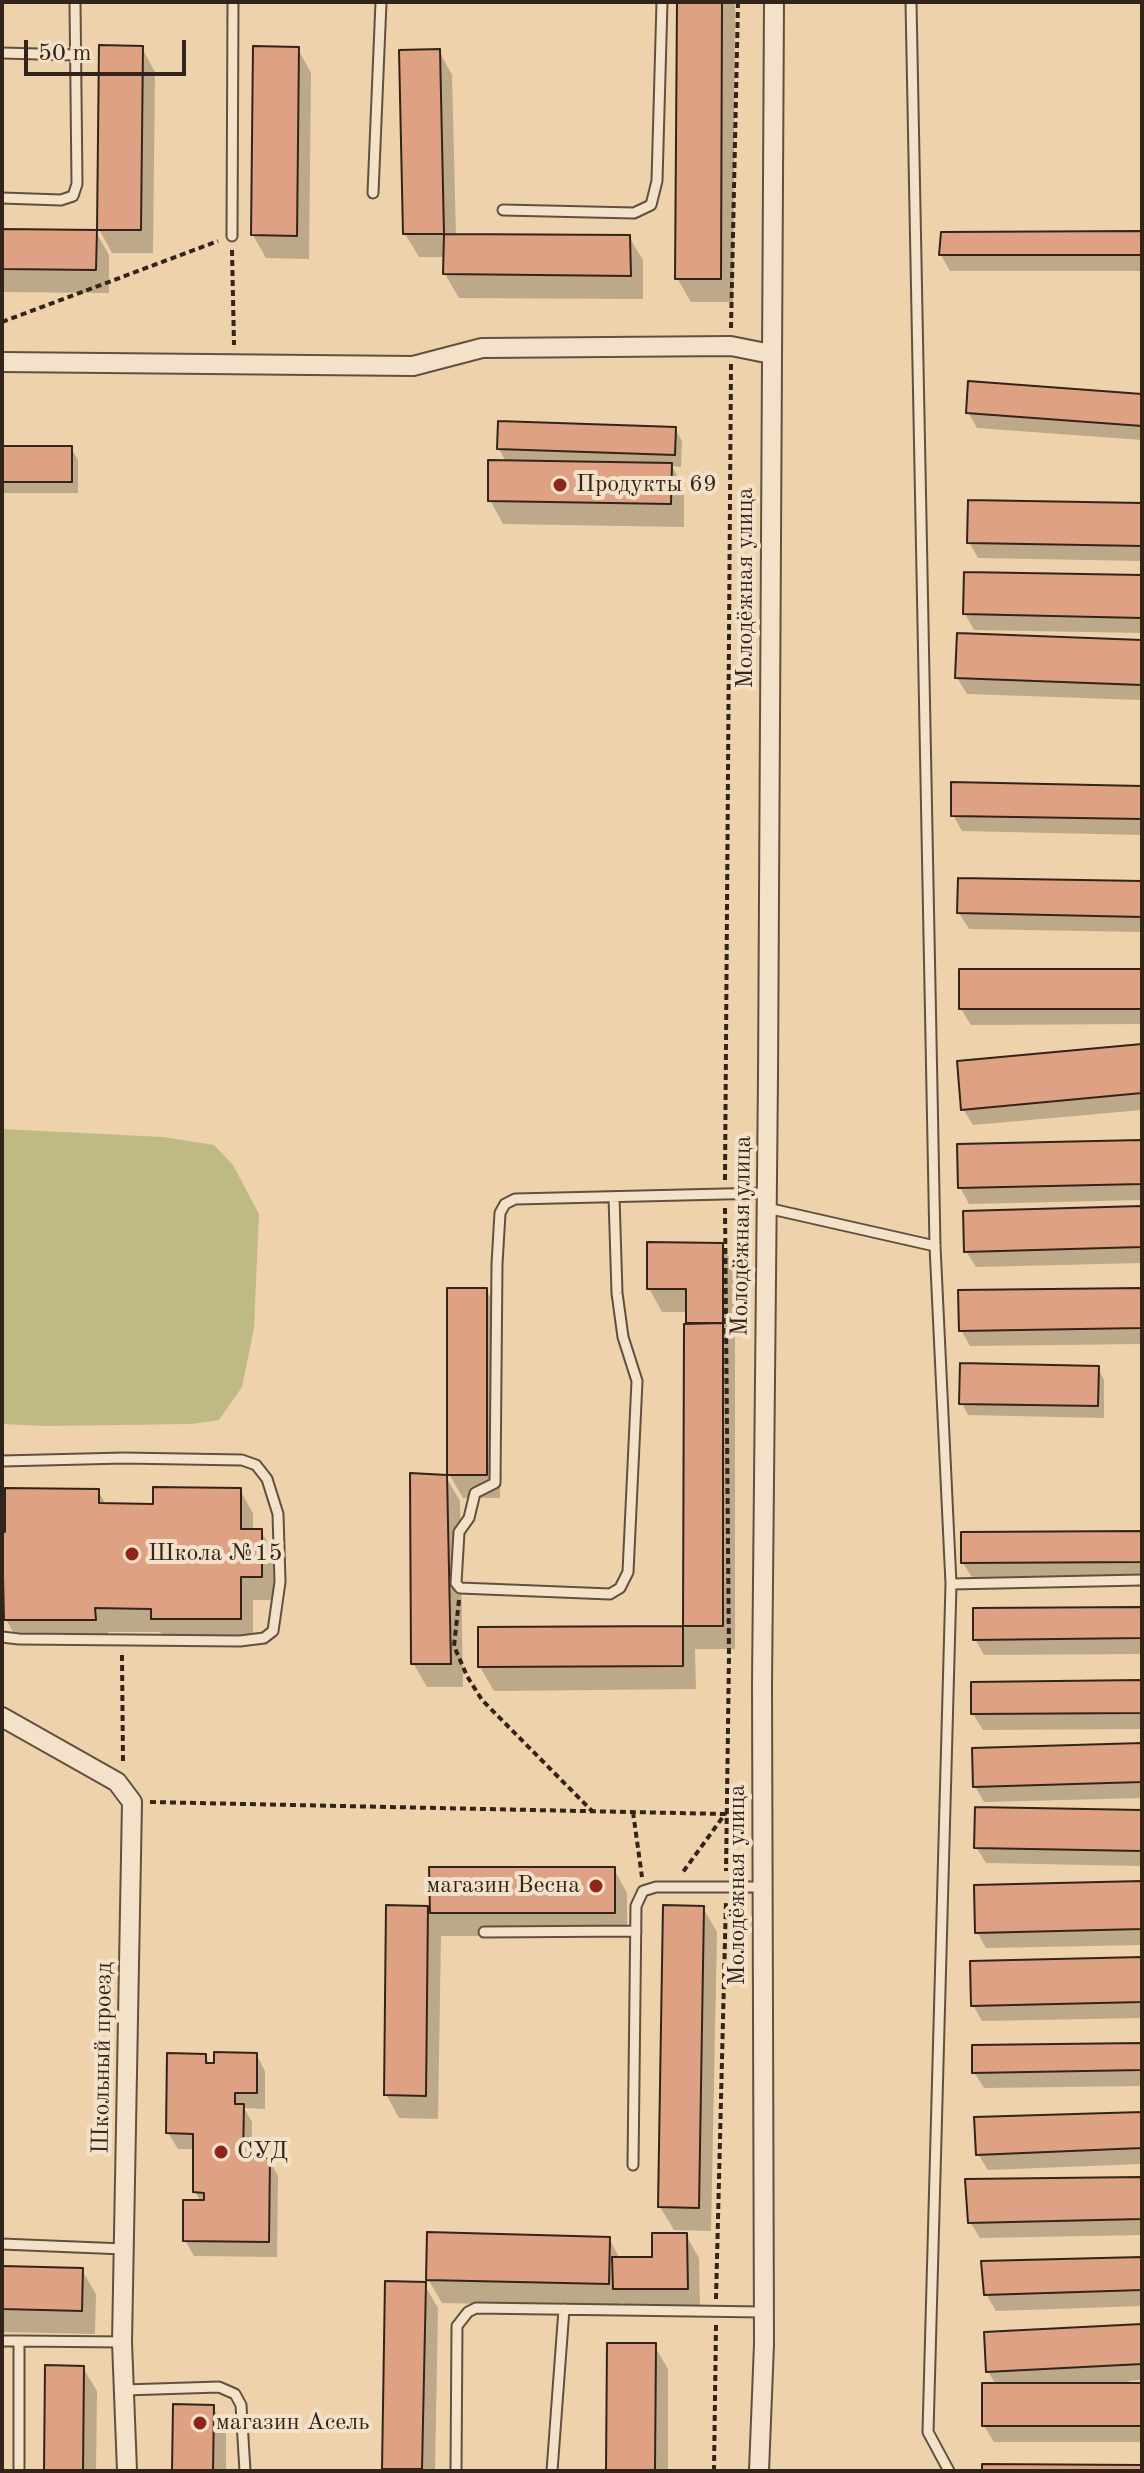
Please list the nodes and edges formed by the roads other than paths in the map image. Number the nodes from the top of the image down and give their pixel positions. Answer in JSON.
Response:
{"nodes":[{"id":1,"x":75,"y":2,"type":"edge"},
{"id":2,"x":233,"y":2,"type":"edge"},
{"id":3,"x":381,"y":2,"type":"edge"},
{"id":4,"x":662,"y":2,"type":"edge"},
{"id":5,"x":774,"y":2,"type":"edge"},
{"id":6,"x":911,"y":2,"type":"edge"},
{"id":7,"x":2,"y":53,"type":"edge"},
{"id":8,"x":76,"y":55,"type":"junction"},
{"id":9,"x":373,"y":193,"type":"dead end"},
{"id":10,"x":2,"y":198,"type":"edge"},
{"id":11,"x":503,"y":210,"type":"dead end"},
{"id":12,"x":232,"y":236,"type":"road end"},
{"id":13,"x":771,"y":354,"type":"junction"},
{"id":14,"x":2,"y":362,"type":"edge"},
{"id":15,"x":614,"y":1197,"type":"junction"},
{"id":16,"x":767,"y":1200,"type":"junction"},
{"id":17,"x":935,"y":1246,"type":"junction"},
{"id":18,"x":2,"y":1461,"type":"edge"},
{"id":19,"x":1142,"y":1580,"type":"edge"},
{"id":20,"x":951,"y":1584,"type":"junction"},
{"id":21,"x":2,"y":1637,"type":"edge"},
{"id":22,"x":2,"y":1717,"type":"edge"},
{"id":23,"x":762,"y":1887,"type":"junction"},
{"id":24,"x":636,"y":1931,"type":"junction"},
{"id":25,"x":484,"y":1932,"type":"dead end"},
{"id":26,"x":633,"y":2165,"type":"dead end"},
{"id":27,"x":2,"y":2244,"type":"edge"},
{"id":28,"x":124,"y":2249,"type":"junction"},
{"id":29,"x":564,"y":2309,"type":"junction"},
{"id":30,"x":763,"y":2312,"type":"junction"},
{"id":31,"x":2,"y":2341,"type":"edge"},
{"id":32,"x":19,"y":2341,"type":"junction"},
{"id":33,"x":122,"y":2342,"type":"junction"},
{"id":34,"x":124,"y":2390,"type":"junction"},
{"id":35,"x":19,"y":2471,"type":"edge"},
{"id":36,"x":127,"y":2471,"type":"edge"},
{"id":37,"x":245,"y":2471,"type":"edge"},
{"id":38,"x":456,"y":2471,"type":"edge"},
{"id":39,"x":552,"y":2471,"type":"edge"},
{"id":40,"x":759,"y":2471,"type":"edge"},
{"id":41,"x":949,"y":2471,"type":"edge"}],
"edges":[{"from":1,"to":8,"type":"lane"},
{"from":2,"to":12,"type":"lane"},
{"from":3,"to":9,"type":"lane"},
{"from":4,"to":11,"type":"lane"},
{"from":5,"to":13,"type":"street","name":"Молодёжная улица"},
{"from":6,"to":17,"type":"lane"},
{"from":7,"to":8,"type":"lane"},
{"from":8,"to":10,"type":"lane"},
{"from":13,"to":14,"type":"street"},
{"from":13,"to":16,"type":"street","name":"Молодёжная улица"},
{"from":15,"to":15,"type":"lane"},
{"from":15,"to":16,"type":"lane"},
{"from":16,"to":17,"type":"lane"},
{"from":16,"to":23,"type":"street","name":"Молодёжная улица"},
{"from":17,"to":20,"type":"lane"},
{"from":18,"to":21,"type":"lane"},
{"from":19,"to":20,"type":"lane"},
{"from":20,"to":41,"type":"lane"},
{"from":22,"to":28,"type":"street","name":"Школьный проезд"},
{"from":23,"to":24,"type":"lane"},
{"from":23,"to":30,"type":"street","name":"Молодёжная улица"},
{"from":24,"to":25,"type":"lane"},
{"from":24,"to":26,"type":"lane"},
{"from":27,"to":28,"type":"lane"},
{"from":28,"to":33,"type":"street","name":"Школьный проезд"},
{"from":29,"to":30,"type":"lane"},
{"from":29,"to":38,"type":"lane"},
{"from":29,"to":39,"type":"lane"},
{"from":30,"to":40,"type":"street","name":"Молодёжная улица"},
{"from":31,"to":32,"type":"lane"},
{"from":32,"to":33,"type":"lane"},
{"from":32,"to":35,"type":"lane"},
{"from":33,"to":34,"type":"street","name":"Школьный проезд"},
{"from":34,"to":36,"type":"street","name":"Школьный проезд"},
{"from":34,"to":37,"type":"lane"}]}
